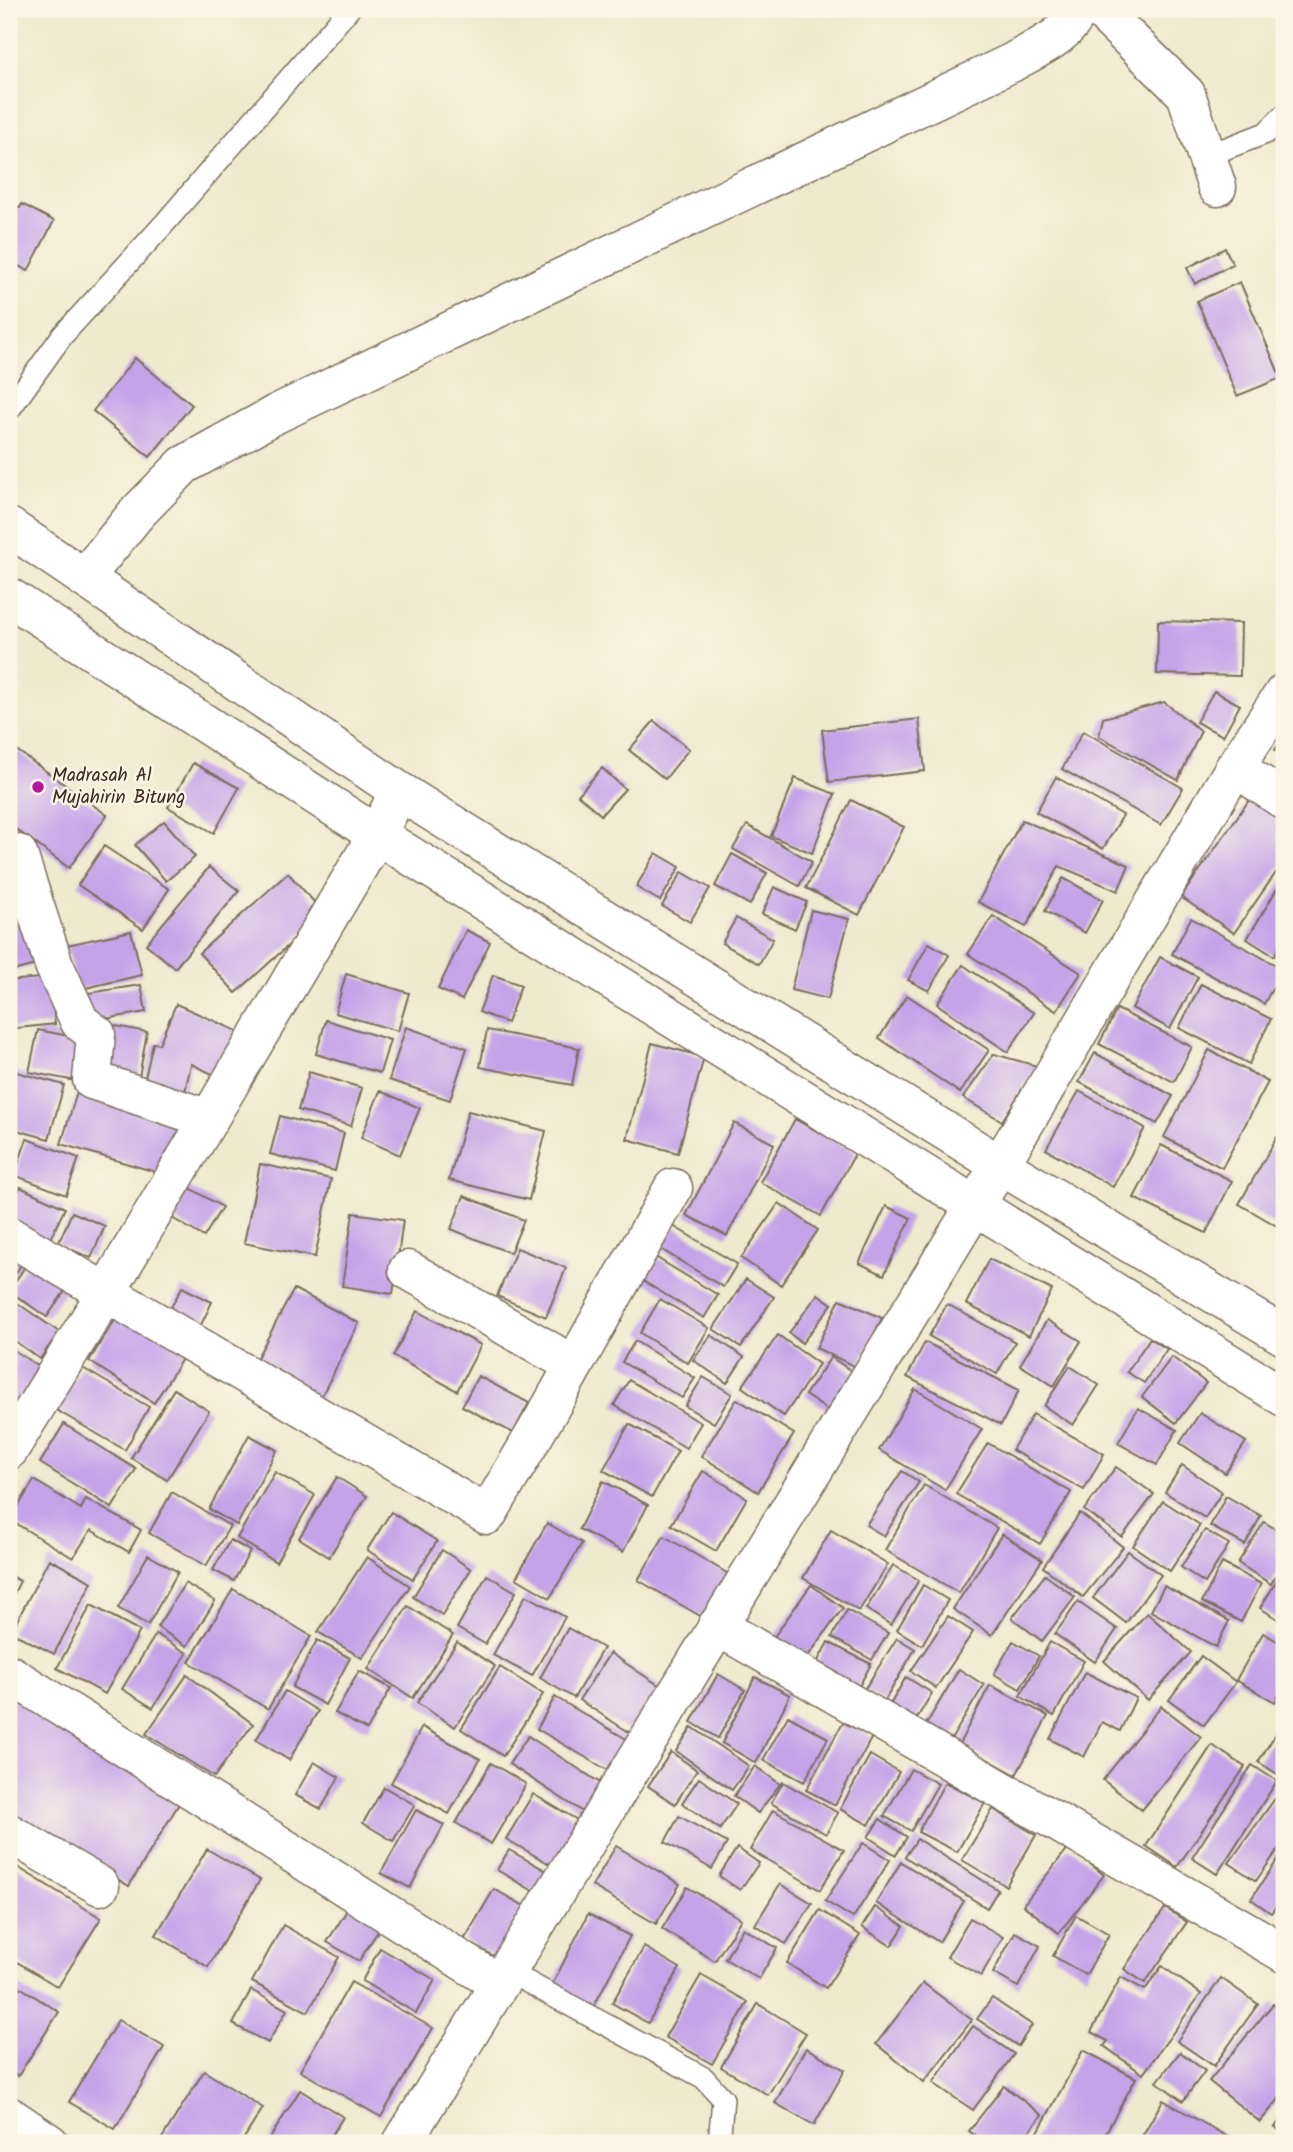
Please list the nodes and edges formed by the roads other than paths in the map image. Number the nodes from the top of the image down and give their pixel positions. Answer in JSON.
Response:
{"nodes":[{"id":1,"x":349,"y":9,"type":"edge"},
{"id":2,"x":1079,"y":9,"type":"edge"},
{"id":3,"x":1099,"y":9,"type":"edge"},
{"id":4,"x":1284,"y":115,"type":"edge"},
{"id":5,"x":1211,"y":171,"type":"joint"},
{"id":6,"x":9,"y":410,"type":"edge"},
{"id":7,"x":9,"y":527,"type":"edge"},
{"id":8,"x":84,"y":578,"type":"junction"},
{"id":9,"x":9,"y":597,"type":"edge"},
{"id":10,"x":1284,"y":693,"type":"edge"},
{"id":11,"x":1235,"y":767,"type":"junction"},
{"id":12,"x":399,"y":791,"type":"junction"},
{"id":13,"x":1284,"y":800,"type":"edge"},
{"id":14,"x":377,"y":835,"type":"junction"},
{"id":15,"x":18,"y":854,"type":"dead end"},
{"id":16,"x":209,"y":1119,"type":"junction"},
{"id":17,"x":1000,"y":1165,"type":"junction"},
{"id":18,"x":673,"y":1188,"type":"dead end"},
{"id":19,"x":974,"y":1206,"type":"junction"},
{"id":20,"x":9,"y":1236,"type":"edge"},
{"id":21,"x":408,"y":1270,"type":"dead end"},
{"id":22,"x":107,"y":1291,"type":"junction"},
{"id":23,"x":1284,"y":1336,"type":"edge"},
{"id":24,"x":574,"y":1365,"type":"junction"},
{"id":25,"x":1284,"y":1397,"type":"edge"},
{"id":26,"x":9,"y":1450,"type":"edge"},
{"id":27,"x":717,"y":1626,"type":"junction"},
{"id":28,"x":9,"y":1674,"type":"edge"},
{"id":29,"x":9,"y":1833,"type":"edge"},
{"id":30,"x":100,"y":1886,"type":"dead end"},
{"id":31,"x":1284,"y":1954,"type":"edge"},
{"id":32,"x":503,"y":1978,"type":"junction"},
{"id":33,"x":9,"y":2116,"type":"edge"},
{"id":34,"x":49,"y":2143,"type":"edge"},
{"id":35,"x":402,"y":2143,"type":"edge"},
{"id":36,"x":719,"y":2143,"type":"edge"}],
"edges":[{"from":1,"to":6,"type":"lane"},
{"from":2,"to":8,"type":"street"},
{"from":3,"to":5,"type":"street"},
{"from":4,"to":5,"type":"lane"},
{"from":7,"to":8,"type":"street"},
{"from":8,"to":12,"type":"street"},
{"from":9,"to":14,"type":"street"},
{"from":10,"to":11,"type":"street"},
{"from":11,"to":13,"type":"street"},
{"from":11,"to":17,"type":"street"},
{"from":12,"to":14,"type":"street"},
{"from":12,"to":17,"type":"street"},
{"from":14,"to":16,"type":"street"},
{"from":14,"to":19,"type":"street"},
{"from":15,"to":16,"type":"street"},
{"from":16,"to":22,"type":"street"},
{"from":17,"to":19,"type":"street"},
{"from":17,"to":23,"type":"street"},
{"from":18,"to":24,"type":"street"},
{"from":19,"to":25,"type":"street"},
{"from":19,"to":27,"type":"street"},
{"from":20,"to":22,"type":"street"},
{"from":21,"to":24,"type":"street"},
{"from":22,"to":24,"type":"street"},
{"from":22,"to":26,"type":"street"},
{"from":27,"to":31,"type":"street"},
{"from":27,"to":32,"type":"street"},
{"from":28,"to":32,"type":"street"},
{"from":29,"to":30,"type":"street"},
{"from":32,"to":35,"type":"street"},
{"from":32,"to":36,"type":"lane"},
{"from":33,"to":34,"type":"street"}]}
